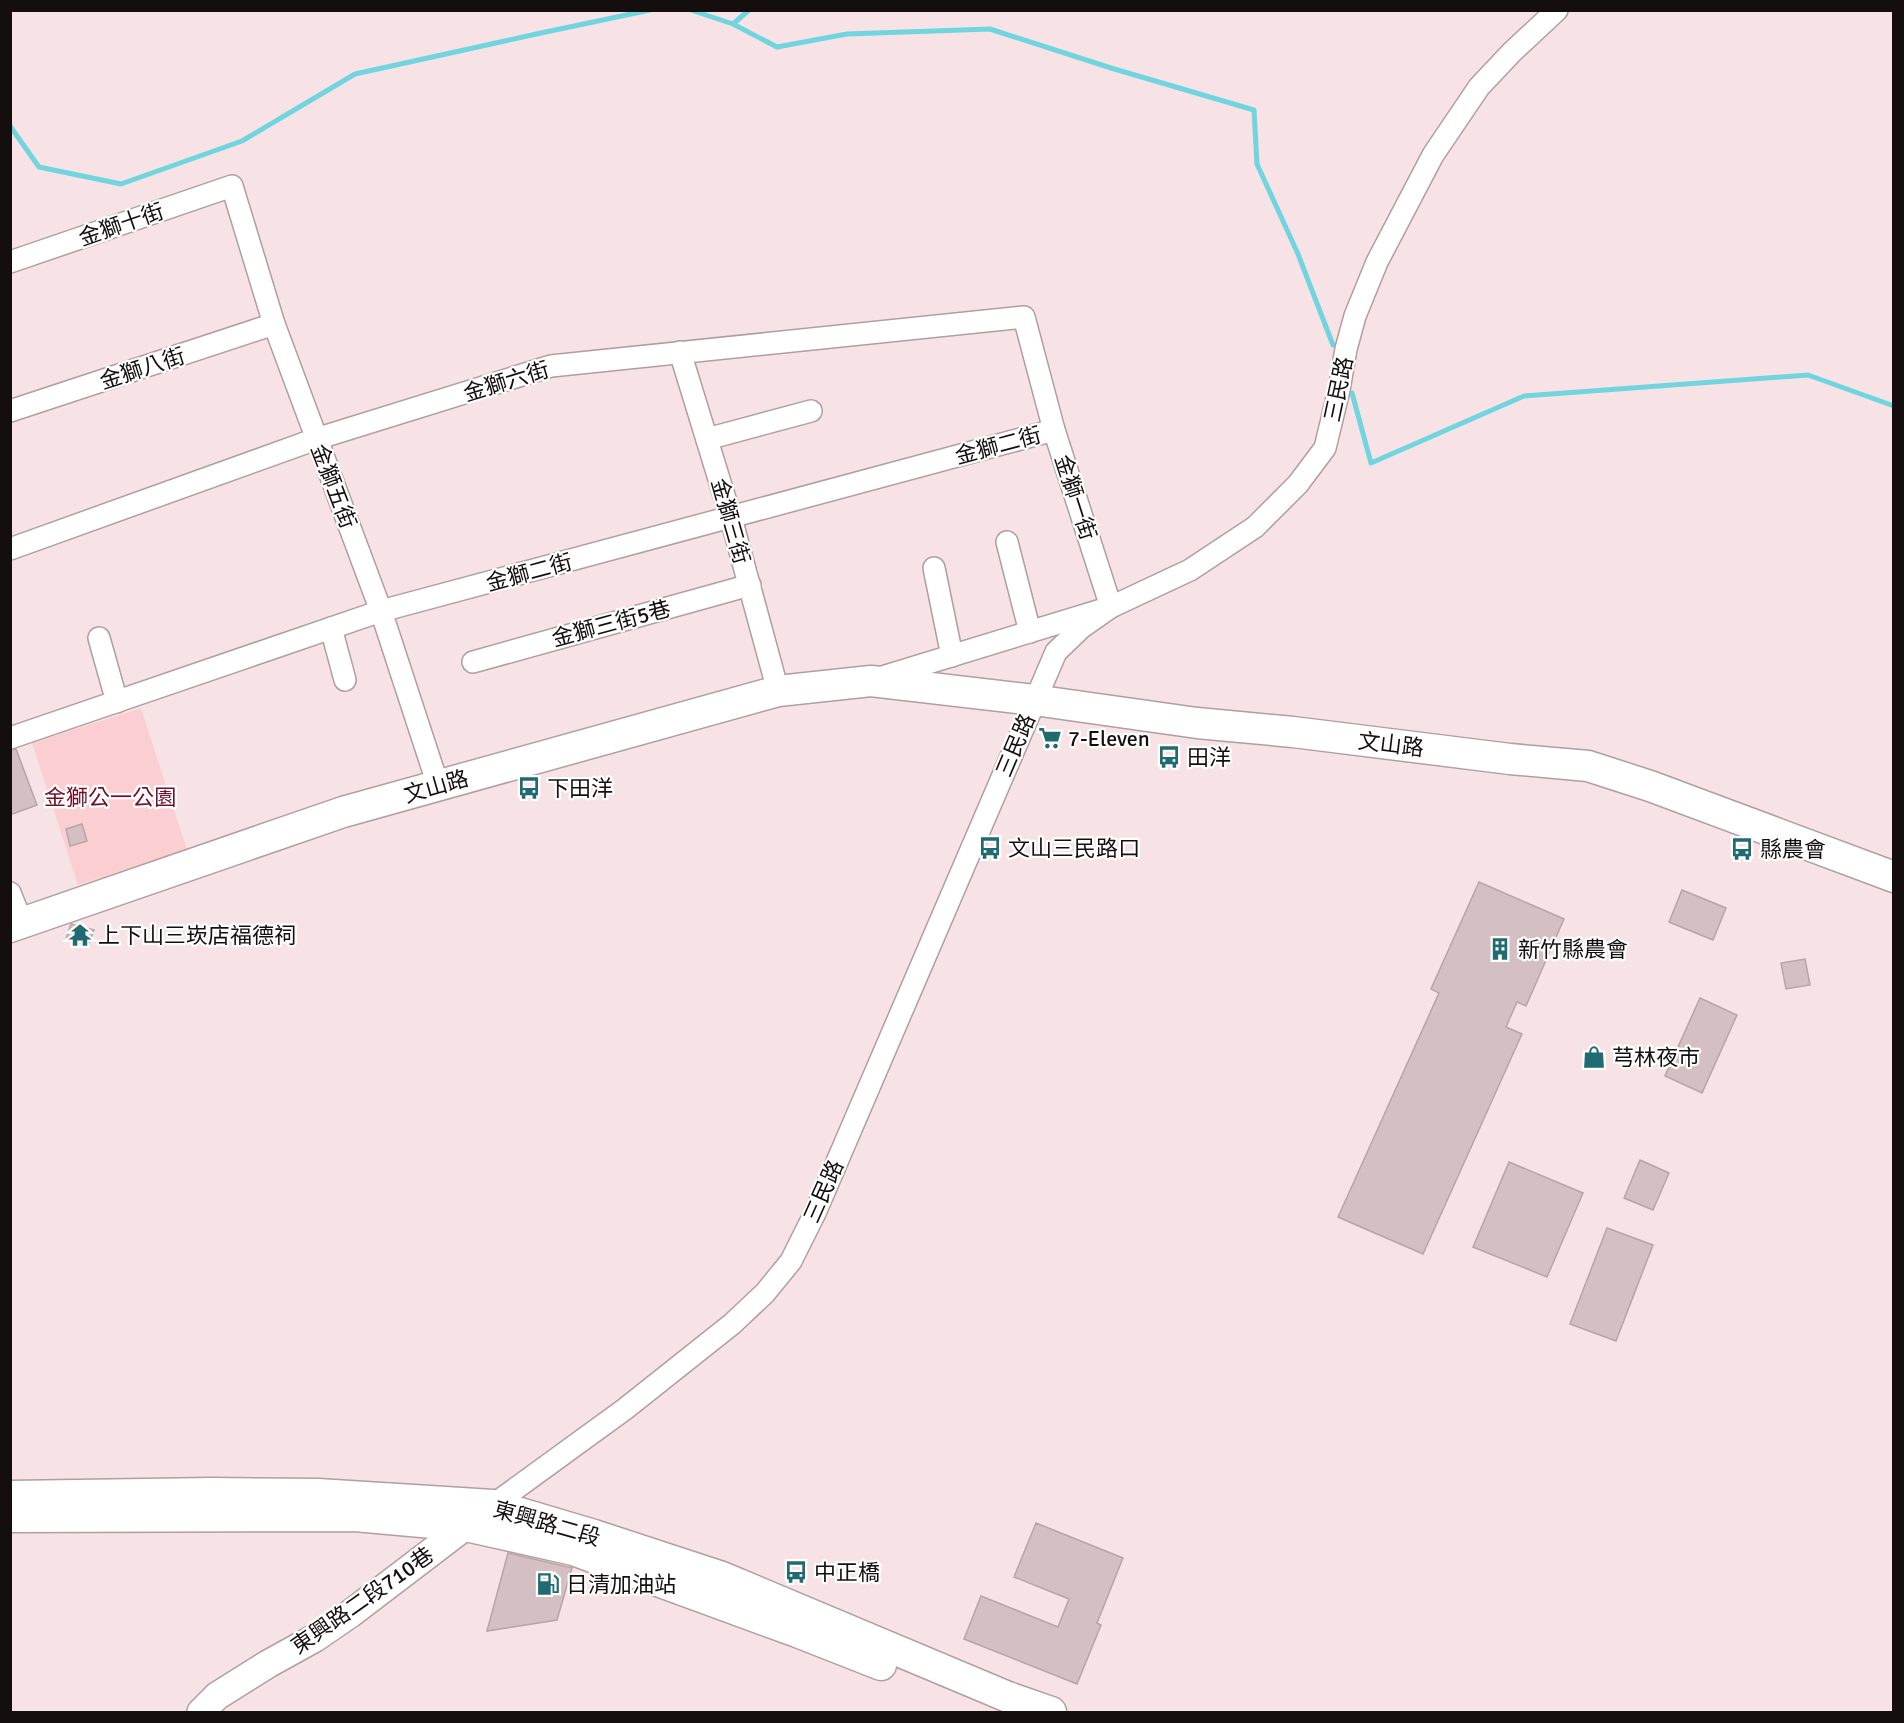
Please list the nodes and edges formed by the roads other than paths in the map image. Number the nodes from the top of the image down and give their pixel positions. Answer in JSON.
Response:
{"nodes":[{"id":1,"x":1557,"y":10,"type":"edge"},
{"id":2,"x":232,"y":186,"type":"joint"},
{"id":3,"x":10,"y":262,"type":"edge"},
{"id":4,"x":1024,"y":316,"type":"joint"},
{"id":5,"x":274,"y":324,"type":"junction"},
{"id":6,"x":680,"y":352,"type":"junction"},
{"id":7,"x":10,"y":411,"type":"edge"},
{"id":8,"x":811,"y":411,"type":"dead end"},
{"id":9,"x":1054,"y":430,"type":"junction"},
{"id":10,"x":316,"y":439,"type":"junction"},
{"id":11,"x":707,"y":439,"type":"junction"},
{"id":12,"x":731,"y":518,"type":"junction"},
{"id":13,"x":1007,"y":542,"type":"dead end"},
{"id":14,"x":10,"y":549,"type":"edge"},
{"id":15,"x":934,"y":568,"type":"dead end"},
{"id":16,"x":750,"y":585,"type":"junction"},
{"id":17,"x":1111,"y":607,"type":"junction"},
{"id":18,"x":381,"y":611,"type":"junction"},
{"id":19,"x":331,"y":628,"type":"junction"},
{"id":20,"x":1030,"y":632,"type":"junction"},
{"id":21,"x":99,"y":639,"type":"dead end"},
{"id":22,"x":952,"y":656,"type":"junction"},
{"id":23,"x":473,"y":662,"type":"dead end"},
{"id":24,"x":345,"y":680,"type":"dead end"},
{"id":25,"x":871,"y":681,"type":"junction"},
{"id":26,"x":778,"y":691,"type":"junction"},
{"id":27,"x":1034,"y":700,"type":"junction"},
{"id":28,"x":117,"y":702,"type":"junction"},
{"id":29,"x":10,"y":738,"type":"edge"},
{"id":30,"x":438,"y":785,"type":"junction"},
{"id":31,"x":1893,"y":878,"type":"edge"},
{"id":32,"x":10,"y":893,"type":"edge"},
{"id":33,"x":16,"y":925,"type":"edge"},
{"id":34,"x":10,"y":1496,"type":"edge"},
{"id":35,"x":493,"y":1505,"type":"junction"},
{"id":36,"x":10,"y":1517,"type":"edge"},
{"id":37,"x":466,"y":1526,"type":"junction"},
{"id":38,"x":201,"y":1713,"type":"edge"},
{"id":39,"x":1002,"y":1713,"type":"edge"},
{"id":40,"x":1052,"y":1713,"type":"edge"}],
"edges":[{"from":1,"to":17,"type":"street","name":"三民路"},
{"from":2,"to":3,"type":"street","name":"金獅十街"},
{"from":2,"to":5,"type":"street","name":"金獅五街"},
{"from":4,"to":6,"type":"street","name":"金獅六街"},
{"from":4,"to":9,"type":"street","name":"金獅一街"},
{"from":5,"to":7,"type":"street","name":"金獅八街"},
{"from":5,"to":10,"type":"street","name":"金獅五街"},
{"from":6,"to":10,"type":"street","name":"金獅六街"},
{"from":6,"to":11,"type":"street","name":"金獅三街"},
{"from":8,"to":11,"type":"street"},
{"from":9,"to":12,"type":"street","name":"金獅二街"},
{"from":9,"to":17,"type":"street","name":"金獅一街"},
{"from":10,"to":14,"type":"street","name":"金獅六街"},
{"from":10,"to":18,"type":"street","name":"金獅五街"},
{"from":11,"to":12,"type":"street","name":"金獅三街"},
{"from":12,"to":16,"type":"street","name":"金獅三街"},
{"from":12,"to":18,"type":"street","name":"金獅二街"},
{"from":13,"to":20,"type":"street"},
{"from":15,"to":22,"type":"street"},
{"from":16,"to":23,"type":"street","name":"金獅三街5巷"},
{"from":16,"to":26,"type":"street","name":"金獅三街"},
{"from":17,"to":20,"type":"street","name":"文山路"},
{"from":17,"to":27,"type":"street","name":"三民路"},
{"from":18,"to":19,"type":"street","name":"金獅二街"},
{"from":18,"to":30,"type":"street","name":"金獅五街"},
{"from":19,"to":24,"type":"street"},
{"from":19,"to":28,"type":"street","name":"金獅二街"},
{"from":20,"to":22,"type":"street","name":"文山路"},
{"from":21,"to":28,"type":"street"},
{"from":22,"to":25,"type":"street","name":"文山路"},
{"from":25,"to":26,"type":"main road","name":"文山路"},
{"from":25,"to":27,"type":"main road","name":"文山路"},
{"from":26,"to":30,"type":"main road","name":"文山路"},
{"from":27,"to":31,"type":"main road","name":"文山路"},
{"from":27,"to":35,"type":"street","name":"三民路"},
{"from":28,"to":29,"type":"street","name":"金獅二街"},
{"from":30,"to":33,"type":"main road","name":"文山路"},
{"from":32,"to":33,"type":"street"},
{"from":34,"to":35,"type":"main road","name":"東興路二段"},
{"from":35,"to":37,"type":"street","name":"東興路二段710巷"},
{"from":35,"to":40,"type":"main road","name":"東興路二段"},
{"from":36,"to":37,"type":"main road","name":"東興路二段"},
{"from":37,"to":38,"type":"street","name":"東興路二段710巷"},
{"from":37,"to":39,"type":"main road","name":"東興路二段"}]}
